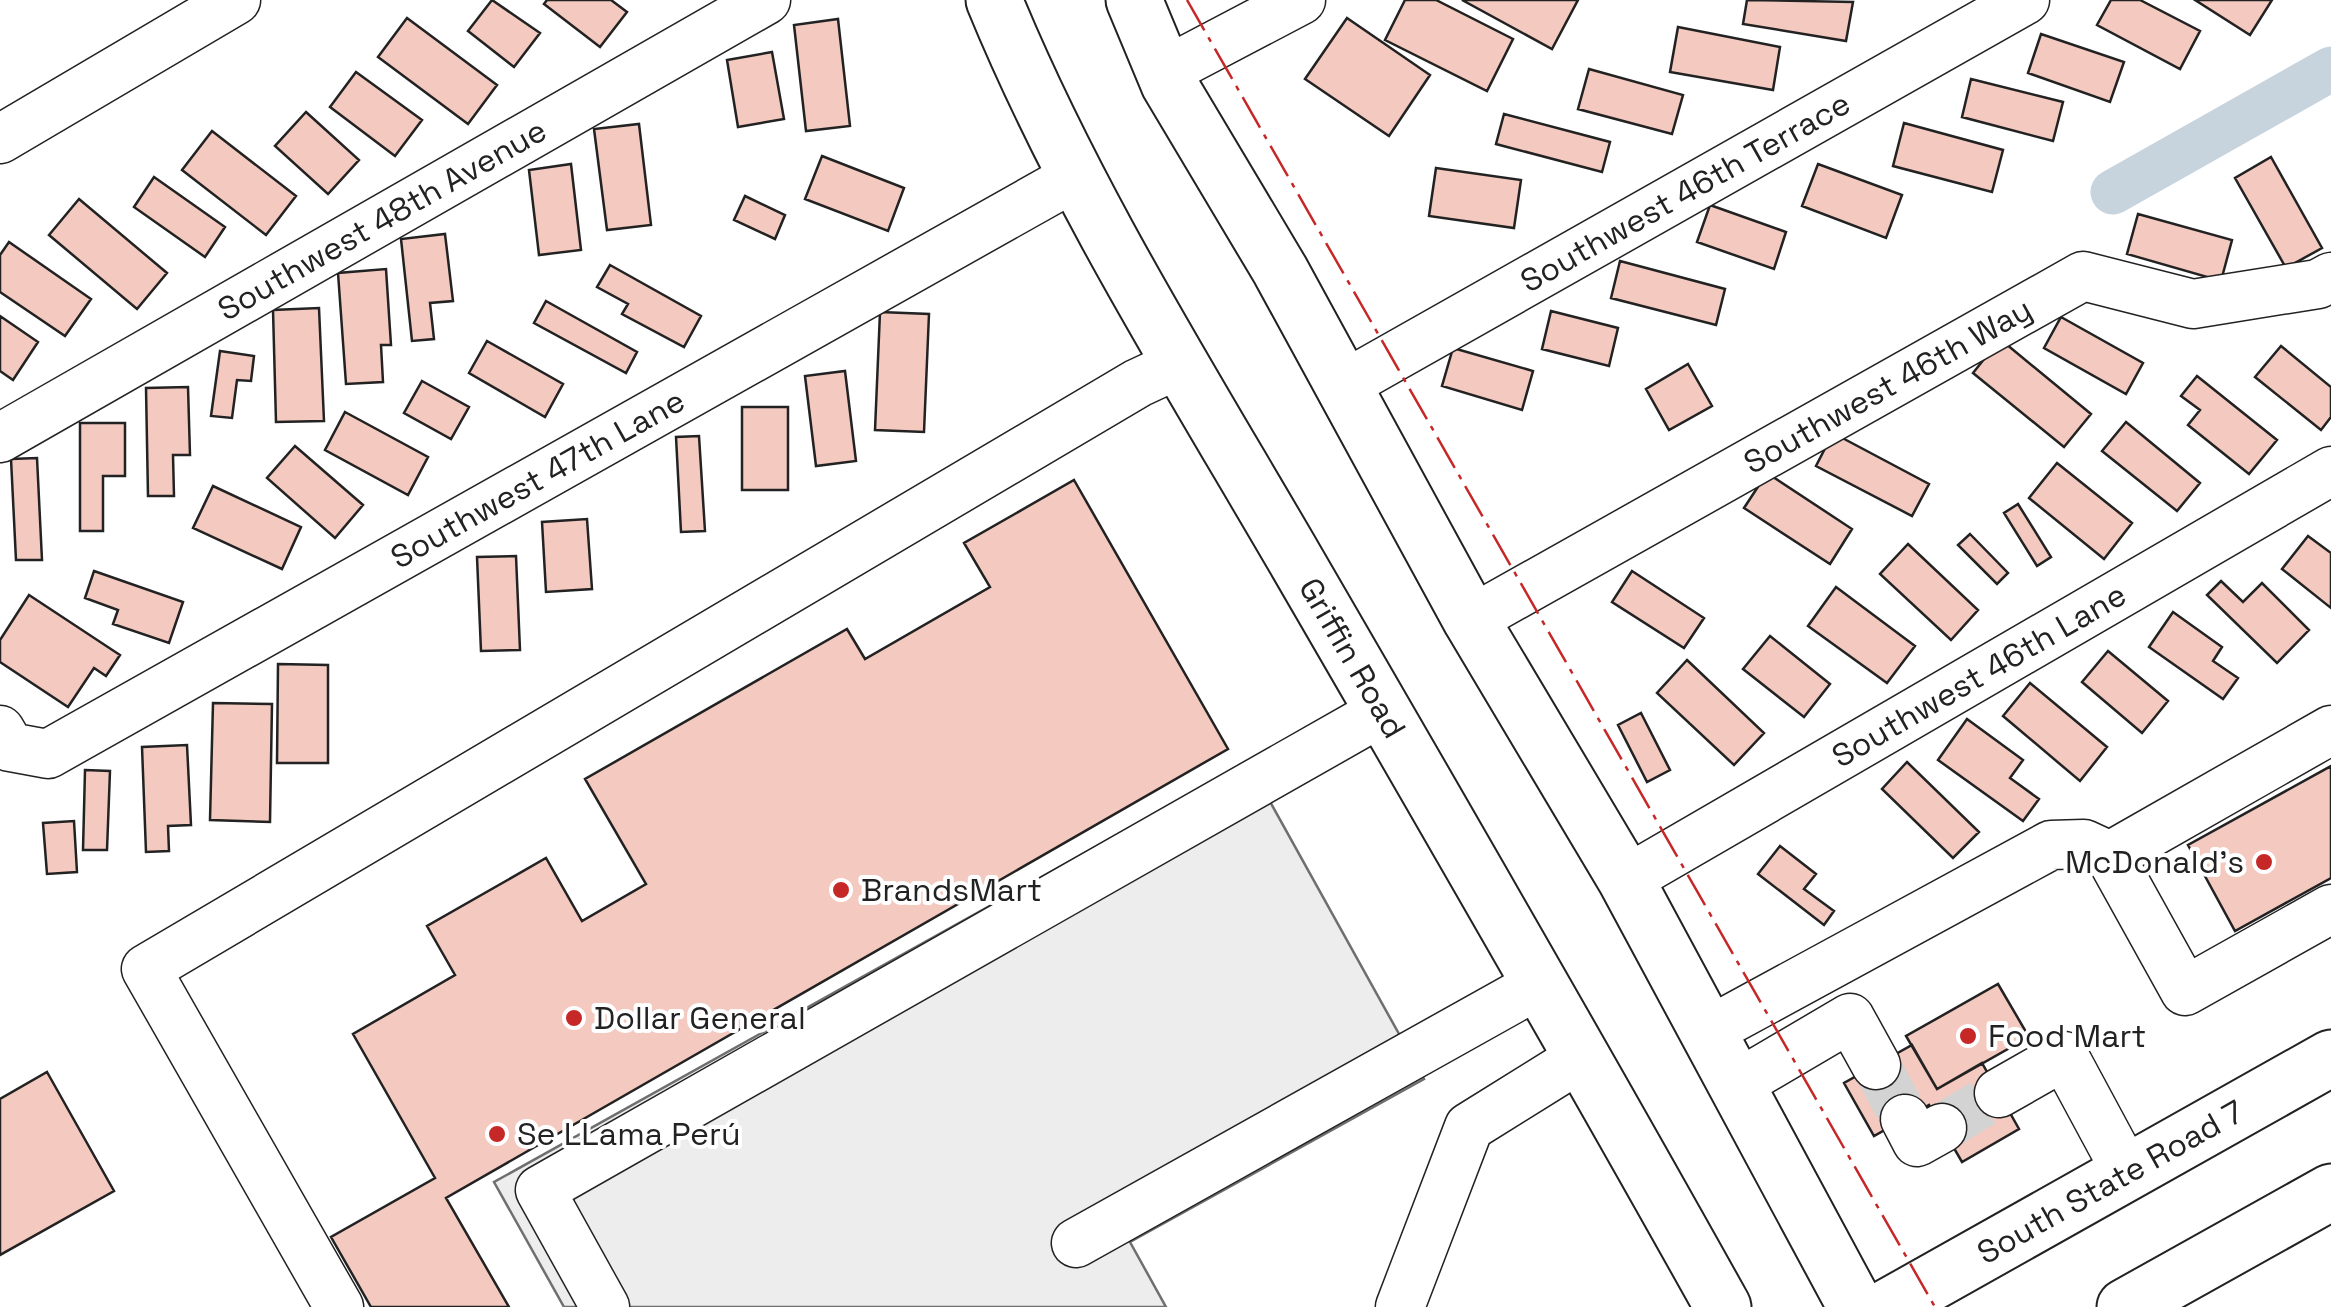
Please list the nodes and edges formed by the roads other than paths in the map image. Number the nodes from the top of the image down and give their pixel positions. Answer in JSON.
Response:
{"nodes":[{"id":1,"x":236,"y":0,"type":"edge"},
{"id":2,"x":766,"y":0,"type":"edge"},
{"id":3,"x":994,"y":0,"type":"edge"},
{"id":4,"x":1134,"y":0,"type":"edge"},
{"id":5,"x":1300,"y":0,"type":"edge"},
{"id":6,"x":2025,"y":0,"type":"edge"},
{"id":7,"x":1164,"y":72,"type":"junction"},
{"id":8,"x":0,"y":140,"type":"edge"},
{"id":9,"x":1078,"y":174,"type":"junction"},
{"id":10,"x":2331,"y":276,"type":"edge"},
{"id":11,"x":1181,"y":363,"type":"junction"},
{"id":12,"x":1344,"y":384,"type":"junction"},
{"id":13,"x":0,"y":438,"type":"edge"},
{"id":14,"x":2331,"y":471,"type":"edge"},
{"id":15,"x":1472,"y":620,"type":"junction"},
{"id":16,"x":1384,"y":711,"type":"junction"},
{"id":17,"x":0,"y":730,"type":"edge"},
{"id":18,"x":2331,"y":730,"type":"edge"},
{"id":19,"x":2110,"y":856,"type":"junction"},
{"id":20,"x":1626,"y":880,"type":"junction"},
{"id":21,"x":2331,"y":909,"type":"edge"},
{"id":22,"x":1541,"y":984,"type":"junction"},
{"id":23,"x":1707,"y":1032,"type":"junction"},
{"id":24,"x":1584,"y":1056,"type":"junction"},
{"id":25,"x":2331,"y":1058,"type":"edge"},
{"id":26,"x":1876,"y":1065,"type":"tunnel mouth"},
{"id":27,"x":1736,"y":1086,"type":"junction"},
{"id":28,"x":1999,"y":1093,"type":"tunnel mouth"},
{"id":29,"x":2127,"y":1173,"type":"junction"},
{"id":30,"x":2331,"y":1192,"type":"edge"},
{"id":31,"x":1076,"y":1243,"type":"dead end"},
{"id":32,"x":338,"y":1307,"type":"edge"},
{"id":33,"x":605,"y":1307,"type":"edge"},
{"id":34,"x":1400,"y":1307,"type":"edge"},
{"id":35,"x":1723,"y":1307,"type":"edge"},
{"id":36,"x":1856,"y":1307,"type":"edge"},
{"id":37,"x":1888,"y":1307,"type":"edge"},
{"id":38,"x":2125,"y":1307,"type":"edge"}],
"edges":[{"from":1,"to":8,"type":"street"},
{"from":2,"to":13,"type":"street","name":"Southwest 48th Avenue"},
{"from":3,"to":9,"type":"main road","name":"Griffin Road"},
{"from":4,"to":7,"type":"main road"},
{"from":5,"to":7,"type":"street"},
{"from":6,"to":12,"type":"street","name":"Southwest 46th Terrace"},
{"from":7,"to":12,"type":"main road"},
{"from":9,"to":11,"type":"main road","name":"Griffin Road"},
{"from":9,"to":17,"type":"street","name":"Southwest 47th Lane"},
{"from":10,"to":15,"type":"street","name":"Southwest 46th Way"},
{"from":11,"to":16,"type":"main road","name":"Griffin Road"},
{"from":11,"to":32,"type":"street"},
{"from":12,"to":15,"type":"main road"},
{"from":14,"to":20,"type":"street","name":"Southwest 46th Lane"},
{"from":15,"to":20,"type":"main road"},
{"from":16,"to":22,"type":"main road","name":"Griffin Road"},
{"from":16,"to":33,"type":"street"},
{"from":18,"to":19,"type":"street"},
{"from":19,"to":21,"type":"street"},
{"from":19,"to":23,"type":"street"},
{"from":20,"to":23,"type":"main road"},
{"from":22,"to":24,"type":"main road","name":"Griffin Road"},
{"from":22,"to":31,"type":"street"},
{"from":23,"to":27,"type":"main road"},
{"from":24,"to":34,"type":"street"},
{"from":24,"to":35,"type":"main road","name":"Griffin Road"},
{"from":25,"to":29,"type":"main road","name":"South State Road 7"},
{"from":26,"to":27,"type":"street"},
{"from":27,"to":36,"type":"main road"},
{"from":28,"to":29,"type":"street"},
{"from":29,"to":37,"type":"main road","name":"South State Road 7"},
{"from":30,"to":38,"type":"main road"}]}
